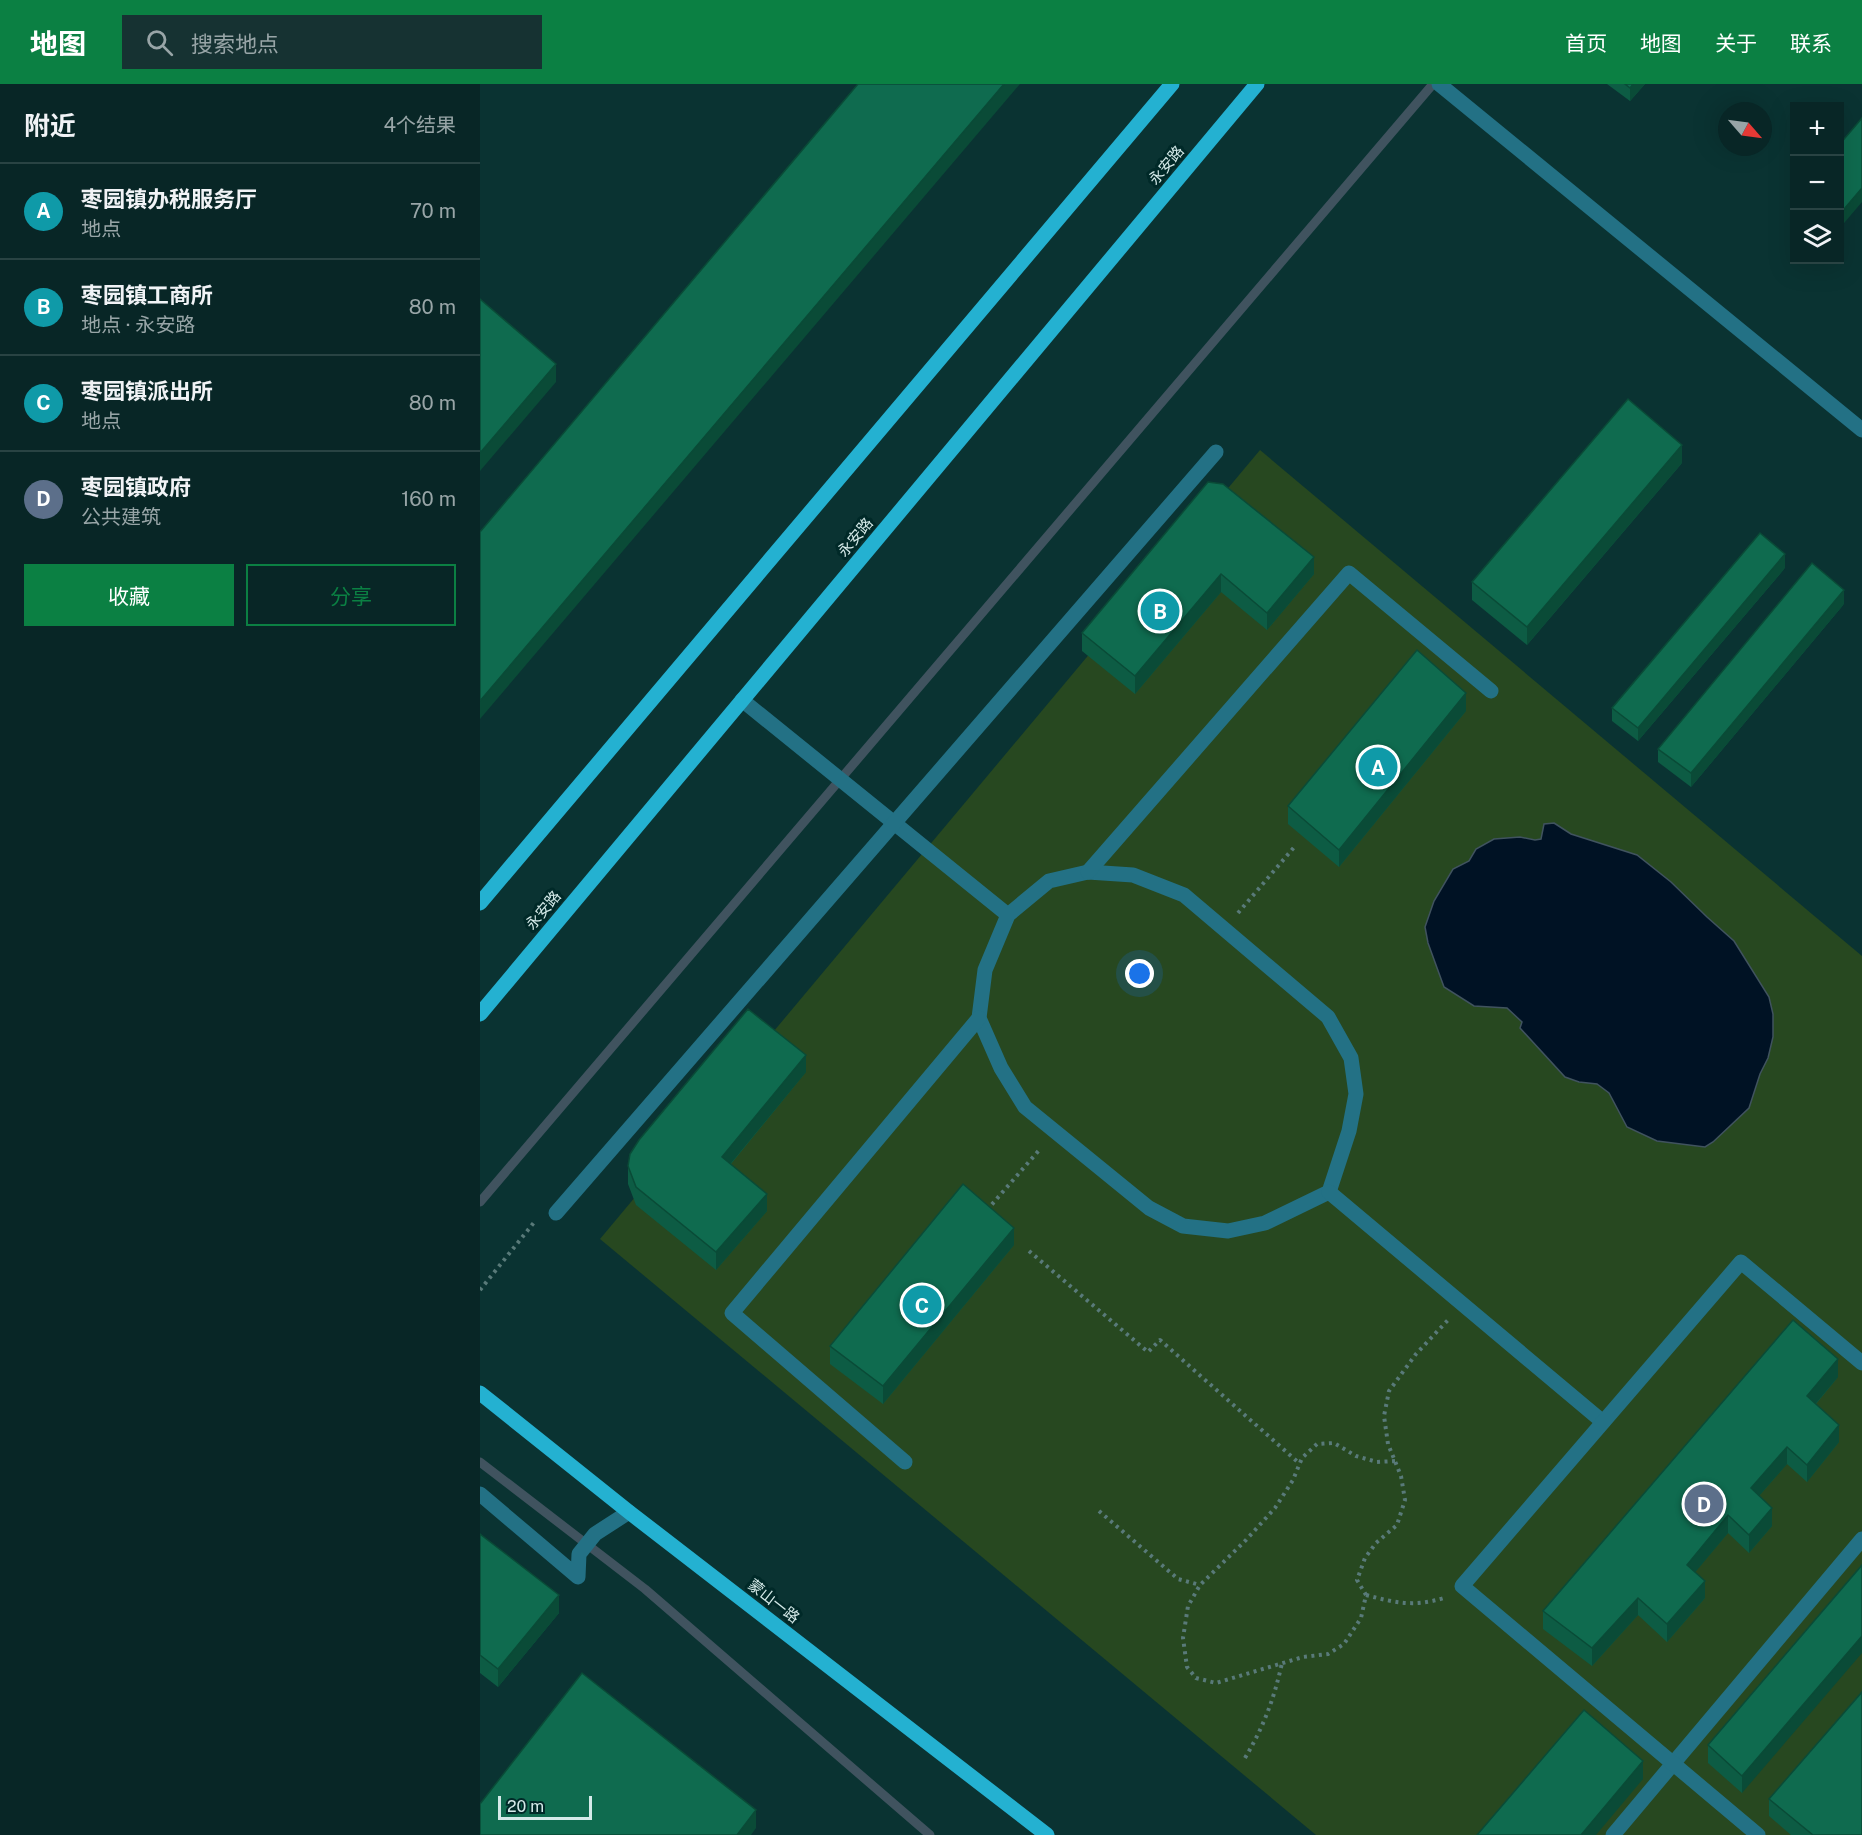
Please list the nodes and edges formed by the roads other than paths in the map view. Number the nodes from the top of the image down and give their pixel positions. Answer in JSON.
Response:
{"nodes":[{"id":1,"x":1172,"y":84,"type":"edge"},
{"id":2,"x":1257,"y":84,"type":"edge"},
{"id":3,"x":1443,"y":87,"type":"edge"},
{"id":4,"x":1862,"y":430,"type":"edge"},
{"id":5,"x":1216,"y":452,"type":"dead end"},
{"id":6,"x":1491,"y":691,"type":"dead end"},
{"id":7,"x":742,"y":700,"type":"junction"},
{"id":8,"x":894,"y":823,"type":"junction"},
{"id":9,"x":1088,"y":872,"type":"junction"},
{"id":10,"x":480,"y":903,"type":"edge"},
{"id":11,"x":1008,"y":915,"type":"junction"},
{"id":12,"x":480,"y":1014,"type":"edge"},
{"id":13,"x":979,"y":1018,"type":"junction"},
{"id":14,"x":1329,"y":1192,"type":"junction"},
{"id":15,"x":556,"y":1213,"type":"road end"},
{"id":16,"x":1862,"y":1363,"type":"edge"},
{"id":17,"x":480,"y":1393,"type":"edge"},
{"id":18,"x":1602,"y":1422,"type":"junction"},
{"id":19,"x":906,"y":1462,"type":"dead end"},
{"id":20,"x":480,"y":1494,"type":"edge"},
{"id":21,"x":629,"y":1512,"type":"junction"},
{"id":22,"x":1862,"y":1539,"type":"edge"},
{"id":23,"x":1673,"y":1763,"type":"junction"},
{"id":24,"x":1047,"y":1835,"type":"edge"},
{"id":25,"x":1613,"y":1835,"type":"edge"},
{"id":26,"x":1758,"y":1835,"type":"edge"}],
"edges":[{"from":1,"to":10,"type":"main road"},
{"from":2,"to":7,"type":"main road","name":"永安路"},
{"from":3,"to":4,"type":"street"},
{"from":5,"to":8,"type":"street"},
{"from":6,"to":9,"type":"street"},
{"from":7,"to":8,"type":"street"},
{"from":7,"to":12,"type":"main road","name":"永安路"},
{"from":8,"to":11,"type":"street"},
{"from":8,"to":15,"type":"street"},
{"from":9,"to":11,"type":"street"},
{"from":9,"to":14,"type":"street"},
{"from":11,"to":13,"type":"street"},
{"from":13,"to":14,"type":"street"},
{"from":13,"to":19,"type":"street"},
{"from":14,"to":18,"type":"street"},
{"from":16,"to":18,"type":"street"},
{"from":17,"to":21,"type":"main road","name":"蒙山一路"},
{"from":18,"to":23,"type":"street"},
{"from":20,"to":21,"type":"street"},
{"from":21,"to":24,"type":"main road","name":"蒙山一路"},
{"from":22,"to":23,"type":"street"},
{"from":23,"to":25,"type":"street"},
{"from":23,"to":26,"type":"street"}]}
